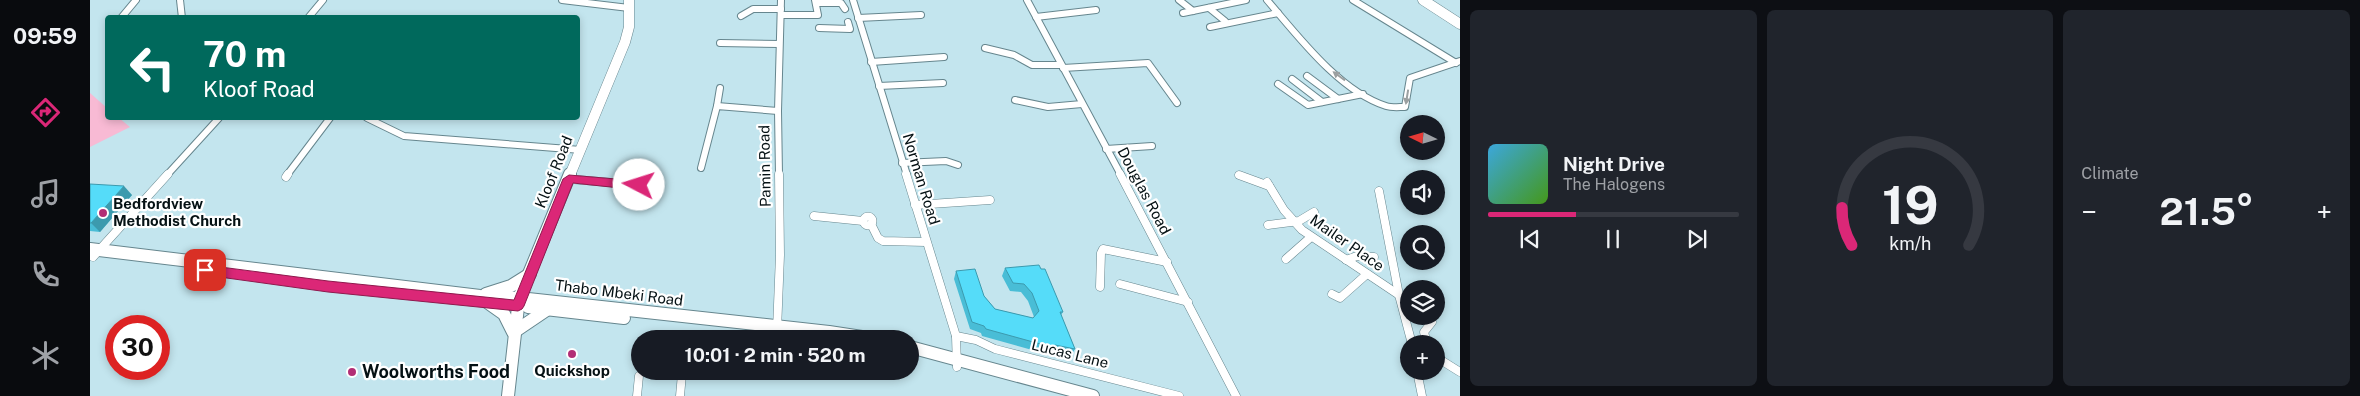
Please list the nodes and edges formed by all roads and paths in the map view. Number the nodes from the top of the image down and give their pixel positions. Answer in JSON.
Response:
{"nodes":[{"id":1,"x":136,"y":0,"type":"edge"},
{"id":2,"x":180,"y":0,"type":"edge"},
{"id":3,"x":323,"y":0,"type":"edge"},
{"id":4,"x":562,"y":0,"type":"edge"},
{"id":5,"x":781,"y":0,"type":"edge"},
{"id":6,"x":853,"y":0,"type":"edge"},
{"id":7,"x":1026,"y":0,"type":"edge"},
{"id":8,"x":1179,"y":0,"type":"edge"},
{"id":9,"x":1206,"y":0,"type":"edge"},
{"id":10,"x":1246,"y":0,"type":"edge"},
{"id":11,"x":1267,"y":0,"type":"edge"},
{"id":12,"x":1354,"y":0,"type":"edge"},
{"id":13,"x":1423,"y":0,"type":"edge"},
{"id":14,"x":816,"y":2,"type":"edge"},
{"id":15,"x":629,"y":4,"type":"edge"},
{"id":16,"x":1217,"y":6,"type":"junction"},
{"id":17,"x":845,"y":8,"type":"dead end"},
{"id":18,"x":1209,"y":8,"type":"junction"},
{"id":19,"x":1096,"y":10,"type":"dead end"},
{"id":20,"x":1192,"y":11,"type":"junction"},
{"id":21,"x":781,"y":12,"type":"junction"},
{"id":22,"x":1183,"y":13,"type":"dead end"},
{"id":23,"x":1278,"y":13,"type":"junction"},
{"id":24,"x":921,"y":14,"type":"dead end"},
{"id":25,"x":124,"y":15,"type":"edge"},
{"id":26,"x":182,"y":15,"type":"edge"},
{"id":27,"x":310,"y":15,"type":"edge"},
{"id":28,"x":818,"y":15,"type":"junction"},
{"id":29,"x":741,"y":16,"type":"dead end"},
{"id":30,"x":1036,"y":17,"type":"junction"},
{"id":31,"x":858,"y":18,"type":"junction"},
{"id":32,"x":1225,"y":21,"type":"dead end"},
{"id":33,"x":1460,"y":24,"type":"edge"},
{"id":34,"x":1210,"y":27,"type":"dead end"},
{"id":35,"x":850,"y":29,"type":"dead end"},
{"id":36,"x":720,"y":43,"type":"dead end"},
{"id":37,"x":780,"y":44,"type":"junction"},
{"id":38,"x":985,"y":48,"type":"dead end"},
{"id":39,"x":944,"y":57,"type":"dead end"},
{"id":40,"x":872,"y":62,"type":"junction"},
{"id":41,"x":1458,"y":63,"type":"edge"},
{"id":42,"x":1062,"y":67,"type":"junction"},
{"id":43,"x":1307,"y":76,"type":"dead end"},
{"id":44,"x":1292,"y":79,"type":"dead end"},
{"id":45,"x":943,"y":83,"type":"dead end"},
{"id":46,"x":1278,"y":84,"type":"dead end"},
{"id":47,"x":879,"y":86,"type":"junction"},
{"id":48,"x":720,"y":88,"type":"dead end"},
{"id":49,"x":1363,"y":94,"type":"junction"},
{"id":50,"x":1338,"y":99,"type":"junction"},
{"id":51,"x":1015,"y":100,"type":"dead end"},
{"id":52,"x":1322,"y":102,"type":"junction"},
{"id":53,"x":1177,"y":103,"type":"dead end"},
{"id":54,"x":1082,"y":104,"type":"junction"},
{"id":55,"x":716,"y":106,"type":"junction"},
{"id":56,"x":778,"y":111,"type":"junction"},
{"id":57,"x":217,"y":120,"type":"edge"},
{"id":58,"x":329,"y":120,"type":"edge"},
{"id":59,"x":370,"y":120,"type":"edge"},
{"id":60,"x":1152,"y":146,"type":"dead end"},
{"id":61,"x":1106,"y":149,"type":"junction"},
{"id":62,"x":581,"y":150,"type":"junction"},
{"id":63,"x":902,"y":163,"type":"junction"},
{"id":64,"x":958,"y":165,"type":"dead end"},
{"id":65,"x":700,"y":168,"type":"dead end"},
{"id":66,"x":1239,"y":175,"type":"dead end"},
{"id":67,"x":286,"y":177,"type":"dead end"},
{"id":68,"x":569,"y":179,"type":"junction"},
{"id":69,"x":639,"y":185,"type":"dead end"},
{"id":70,"x":1379,"y":191,"type":"dead end"},
{"id":71,"x":990,"y":200,"type":"dead end"},
{"id":72,"x":915,"y":205,"type":"junction"},
{"id":73,"x":1314,"y":212,"type":"dead end"},
{"id":74,"x":814,"y":216,"type":"dead end"},
{"id":75,"x":1294,"y":223,"type":"junction"},
{"id":76,"x":1268,"y":225,"type":"dead end"},
{"id":77,"x":1311,"y":237,"type":"junction"},
{"id":78,"x":926,"y":242,"type":"junction"},
{"id":79,"x":93,"y":253,"type":"edge"},
{"id":80,"x":1374,"y":258,"type":"dead end"},
{"id":81,"x":1286,"y":259,"type":"dead end"},
{"id":82,"x":1346,"y":260,"type":"junction"},
{"id":83,"x":1167,"y":262,"type":"junction"},
{"id":84,"x":238,"y":270,"type":"junction"},
{"id":85,"x":1367,"y":274,"type":"junction"},
{"id":86,"x":529,"y":275,"type":"junction"},
{"id":87,"x":1120,"y":284,"type":"dead end"},
{"id":88,"x":1100,"y":287,"type":"dead end"},
{"id":89,"x":1332,"y":294,"type":"dead end"},
{"id":90,"x":1399,"y":295,"type":"junction"},
{"id":91,"x":483,"y":299,"type":"junction"},
{"id":92,"x":518,"y":302,"type":"junction"},
{"id":93,"x":1188,"y":302,"type":"junction"},
{"id":94,"x":547,"y":305,"type":"junction"},
{"id":95,"x":777,"y":329,"type":"junction"},
{"id":96,"x":786,"y":330,"type":"edge"},
{"id":97,"x":514,"y":334,"type":"junction"},
{"id":98,"x":1410,"y":335,"type":"edge"},
{"id":99,"x":956,"y":336,"type":"junction"},
{"id":100,"x":919,"y":350,"type":"edge"},
{"id":101,"x":919,"y":357,"type":"edge"},
{"id":102,"x":957,"y":363,"type":"junction"},
{"id":103,"x":1445,"y":363,"type":"edge"},
{"id":104,"x":1460,"y":372,"type":"edge"},
{"id":105,"x":639,"y":380,"type":"edge"},
{"id":106,"x":681,"y":380,"type":"edge"},
{"id":107,"x":1419,"y":380,"type":"edge"},
{"id":108,"x":508,"y":396,"type":"edge"},
{"id":109,"x":637,"y":396,"type":"edge"},
{"id":110,"x":680,"y":396,"type":"edge"},
{"id":111,"x":1062,"y":396,"type":"edge"},
{"id":112,"x":1094,"y":396,"type":"edge"},
{"id":113,"x":1178,"y":396,"type":"edge"},
{"id":114,"x":1236,"y":396,"type":"edge"},
{"id":115,"x":1422,"y":396,"type":"edge"}],
"edges":[{"from":1,"to":25,"type":"street"},
{"from":2,"to":26,"type":"street"},
{"from":3,"to":27,"type":"street"},
{"from":4,"to":15,"type":"street"},
{"from":5,"to":21,"type":"street","name":"Pamin Road"},
{"from":6,"to":31,"type":"street","name":"Norman Road"},
{"from":7,"to":30,"type":"street","name":"Douglas Road"},
{"from":8,"to":20,"type":"street"},
{"from":9,"to":16,"type":"street"},
{"from":10,"to":16,"type":"street"},
{"from":11,"to":23,"type":"street"},
{"from":12,"to":41,"type":"street"},
{"from":13,"to":33,"type":"main road"},
{"from":14,"to":17,"type":"street"},
{"from":14,"to":28,"type":"street"},
{"from":15,"to":62,"type":"main road","name":"Kloof Road"},
{"from":16,"to":18,"type":"street"},
{"from":18,"to":20,"type":"street"},
{"from":18,"to":32,"type":"street"},
{"from":19,"to":30,"type":"street"},
{"from":20,"to":22,"type":"street"},
{"from":21,"to":28,"type":"street"},
{"from":21,"to":29,"type":"street"},
{"from":21,"to":37,"type":"street","name":"Pamin Road"},
{"from":23,"to":34,"type":"street"},
{"from":49,"to":23,"type":"street","one_way":true},
{"from":24,"to":31,"type":"street"},
{"from":28,"to":35,"type":"street"},
{"from":30,"to":42,"type":"street","name":"Douglas Road"},
{"from":31,"to":40,"type":"street","name":"Norman Road"},
{"from":36,"to":37,"type":"street"},
{"from":37,"to":56,"type":"street","name":"Pamin Road"},
{"from":38,"to":42,"type":"street"},
{"from":39,"to":40,"type":"street"},
{"from":40,"to":47,"type":"street","name":"Norman Road"},
{"from":41,"to":49,"type":"street","one_way":true},
{"from":42,"to":53,"type":"street"},
{"from":42,"to":54,"type":"street","name":"Douglas Road"},
{"from":43,"to":50,"type":"street"},
{"from":44,"to":52,"type":"street"},
{"from":45,"to":47,"type":"street"},
{"from":46,"to":52,"type":"street"},
{"from":47,"to":63,"type":"street","name":"Norman Road"},
{"from":48,"to":55,"type":"street"},
{"from":49,"to":50,"type":"street"},
{"from":50,"to":52,"type":"street"},
{"from":51,"to":54,"type":"street"},
{"from":54,"to":61,"type":"street","name":"Douglas Road"},
{"from":55,"to":56,"type":"street"},
{"from":55,"to":65,"type":"street"},
{"from":56,"to":95,"type":"street","name":"Pamin Road"},
{"from":57,"to":79,"type":"street"},
{"from":58,"to":67,"type":"street"},
{"from":59,"to":62,"type":"street"},
{"from":60,"to":61,"type":"street"},
{"from":61,"to":83,"type":"street","name":"Douglas Road"},
{"from":62,"to":68,"type":"main road","name":"Kloof Road"},
{"from":63,"to":64,"type":"street"},
{"from":63,"to":72,"type":"street","name":"Norman Road"},
{"from":66,"to":75,"type":"street","name":"Mailer Place"},
{"from":68,"to":69,"type":"street"},
{"from":68,"to":86,"type":"main road","name":"Kloof Road"},
{"from":70,"to":90,"type":"street"},
{"from":71,"to":72,"type":"street"},
{"from":72,"to":78,"type":"street","name":"Norman Road"},
{"from":73,"to":75,"type":"street"},
{"from":74,"to":78,"type":"street"},
{"from":75,"to":76,"type":"street"},
{"from":75,"to":77,"type":"street","name":"Mailer Place"},
{"from":77,"to":81,"type":"street"},
{"from":77,"to":82,"type":"street","name":"Mailer Place"},
{"from":78,"to":99,"type":"street","name":"Norman Road"},
{"from":79,"to":84,"type":"main road"},
{"from":79,"to":84,"type":"main road"},
{"from":80,"to":82,"type":"street"},
{"from":82,"to":85,"type":"street","name":"Mailer Place"},
{"from":83,"to":88,"type":"street"},
{"from":83,"to":93,"type":"street","name":"Douglas Road"},
{"from":84,"to":91,"type":"main road","name":"Thabo Mbeki Road"},
{"from":85,"to":89,"type":"street"},
{"from":85,"to":90,"type":"street","name":"Mailer Place"},
{"from":86,"to":91,"type":"main road"},
{"from":86,"to":92,"type":"main road","name":"Kloof Road"},
{"from":86,"to":94,"type":"main road"},
{"from":87,"to":93,"type":"street"},
{"from":90,"to":98,"type":"street"},
{"from":91,"to":92,"type":"main road","name":"Thabo Mbeki Road"},
{"from":91,"to":97,"type":"main road"},
{"from":92,"to":94,"type":"main road","name":"Thabo Mbeki Road"},
{"from":92,"to":97,"type":"main road","name":"Kloof Road"},
{"from":93,"to":114,"type":"street","name":"Douglas Road"},
{"from":94,"to":95,"type":"main road","name":"Thabo Mbeki Road"},
{"from":94,"to":97,"type":"main road"},
{"from":95,"to":96,"type":"main road","name":"Thabo Mbeki Road"},
{"from":97,"to":108,"type":"main road","name":"Kloof Road"},
{"from":99,"to":102,"type":"street","name":"Norman Road"},
{"from":99,"to":113,"type":"street","name":"Lucas Lane"},
{"from":100,"to":102,"type":"main road"},
{"from":101,"to":102,"type":"main road"},
{"from":102,"to":111,"type":"main road"},
{"from":102,"to":112,"type":"main road"},
{"from":103,"to":104,"type":"street"},
{"from":105,"to":109,"type":"street"},
{"from":106,"to":110,"type":"street"},
{"from":107,"to":115,"type":"street"}]}
